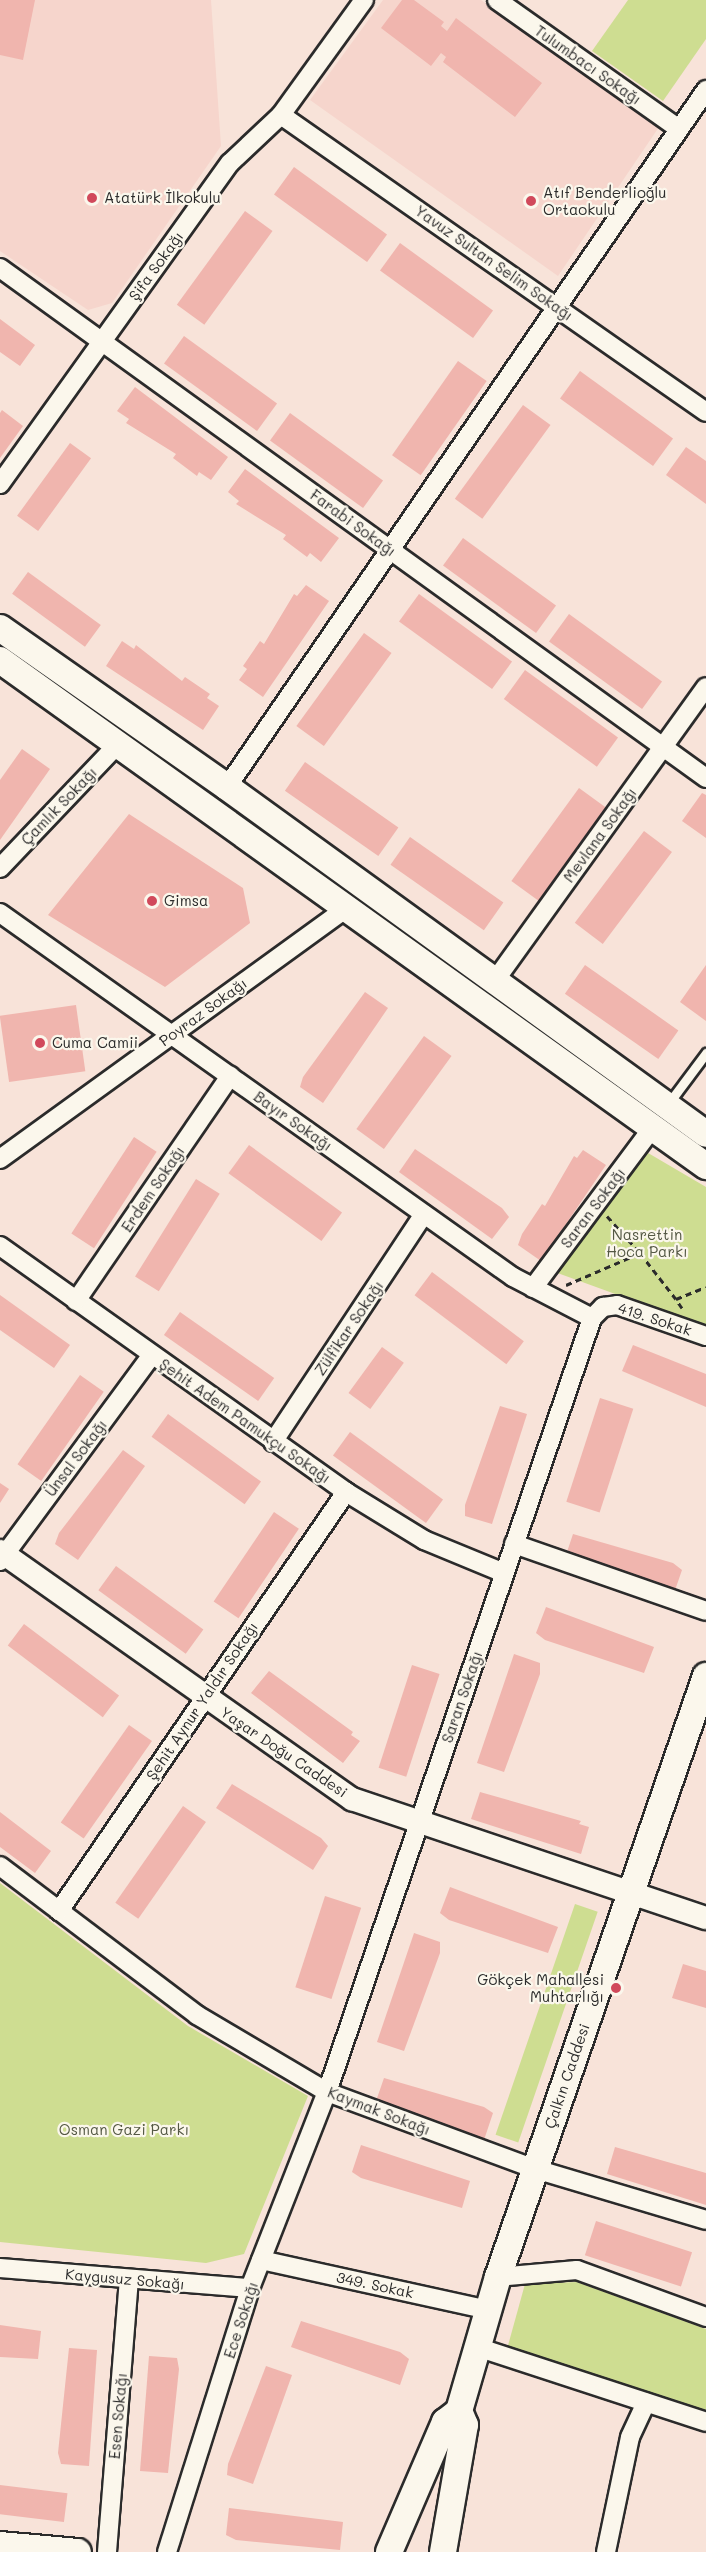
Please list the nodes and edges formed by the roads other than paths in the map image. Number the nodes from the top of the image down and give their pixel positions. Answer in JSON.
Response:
{"nodes":[{"id":1,"x":364,"y":0,"type":"edge"},
{"id":2,"x":497,"y":0,"type":"edge"},
{"id":3,"x":706,"y":90,"type":"edge"},
{"id":4,"x":281,"y":115,"type":"junction"},
{"id":5,"x":679,"y":129,"type":"junction"},
{"id":6,"x":0,"y":267,"type":"edge"},
{"id":7,"x":555,"y":306,"type":"junction"},
{"id":8,"x":102,"y":341,"type":"junction"},
{"id":9,"x":706,"y":412,"type":"edge"},
{"id":10,"x":0,"y":484,"type":"edge"},
{"id":11,"x":390,"y":549,"type":"junction"},
{"id":12,"x":0,"y":628,"type":"edge"},
{"id":13,"x":0,"y":660,"type":"edge"},
{"id":14,"x":706,"y":687,"type":"edge"},
{"id":15,"x":118,"y":744,"type":"junction"},
{"id":16,"x":663,"y":747,"type":"junction"},
{"id":17,"x":706,"y":778,"type":"edge"},
{"id":18,"x":227,"y":787,"type":"junction"},
{"id":19,"x":0,"y":868,"type":"edge"},
{"id":20,"x":347,"y":908,"type":"junction"},
{"id":21,"x":0,"y":914,"type":"edge"},
{"id":22,"x":494,"y":982,"type":"junction"},
{"id":23,"x":171,"y":1035,"type":"junction"},
{"id":24,"x":706,"y":1053,"type":"edge"},
{"id":25,"x":230,"y":1076,"type":"junction"},
{"id":26,"x":660,"y":1117,"type":"junction"},
{"id":27,"x":706,"y":1134,"type":"edge"},
{"id":28,"x":0,"y":1159,"type":"edge"},
{"id":29,"x":706,"y":1166,"type":"edge"},
{"id":30,"x":424,"y":1214,"type":"junction"},
{"id":31,"x":0,"y":1246,"type":"edge"},
{"id":32,"x":533,"y":1288,"type":"junction"},
{"id":33,"x":76,"y":1301,"type":"junction"},
{"id":34,"x":597,"y":1312,"type":"junction"},
{"id":35,"x":706,"y":1335,"type":"edge"},
{"id":36,"x":152,"y":1355,"type":"junction"},
{"id":37,"x":273,"y":1442,"type":"junction"},
{"id":38,"x":346,"y":1492,"type":"junction"},
{"id":39,"x":514,"y":1544,"type":"junction"},
{"id":40,"x":2,"y":1555,"type":"edge"},
{"id":41,"x":504,"y":1573,"type":"junction"},
{"id":42,"x":706,"y":1611,"type":"edge"},
{"id":43,"x":706,"y":1676,"type":"edge"},
{"id":44,"x":204,"y":1697,"type":"junction"},
{"id":45,"x":418,"y":1824,"type":"junction"},
{"id":46,"x":0,"y":1866,"type":"edge"},
{"id":47,"x":631,"y":1893,"type":"junction"},
{"id":48,"x":59,"y":1911,"type":"junction"},
{"id":49,"x":706,"y":1918,"type":"edge"},
{"id":50,"x":327,"y":2092,"type":"junction"},
{"id":51,"x":536,"y":2169,"type":"junction"},
{"id":52,"x":706,"y":2220,"type":"edge"},
{"id":53,"x":261,"y":2260,"type":"junction"},
{"id":54,"x":0,"y":2268,"type":"edge"},
{"id":55,"x":498,"y":2277,"type":"junction"},
{"id":56,"x":129,"y":2280,"type":"junction"},
{"id":57,"x":250,"y":2288,"type":"junction"},
{"id":58,"x":488,"y":2310,"type":"junction"},
{"id":59,"x":706,"y":2317,"type":"edge"},
{"id":60,"x":477,"y":2347,"type":"junction"},
{"id":61,"x":646,"y":2402,"type":"junction"},
{"id":62,"x":459,"y":2411,"type":"junction"},
{"id":63,"x":706,"y":2422,"type":"edge"},
{"id":64,"x":0,"y":2545,"type":"edge"},
{"id":65,"x":78,"y":2552,"type":"edge"},
{"id":66,"x":107,"y":2552,"type":"edge"},
{"id":67,"x":167,"y":2552,"type":"edge"},
{"id":68,"x":389,"y":2552,"type":"edge"},
{"id":69,"x":443,"y":2552,"type":"edge"},
{"id":70,"x":606,"y":2552,"type":"edge"}],
"edges":[{"from":1,"to":4,"type":"street","name":"Şifa Sokağı"},
{"from":2,"to":5,"type":"street","name":"Tulumbacı Sokağı"},
{"from":3,"to":5,"type":"street"},
{"from":4,"to":7,"type":"street","name":"Yavuz Sultan Selim Sokağı"},
{"from":4,"to":8,"type":"street","name":"Şifa Sokağı"},
{"from":5,"to":7,"type":"street"},
{"from":6,"to":8,"type":"street","name":"Farabi Sokağı"},
{"from":7,"to":9,"type":"street","name":"Yavuz Sultan Selim Sokağı"},
{"from":7,"to":11,"type":"street"},
{"from":8,"to":10,"type":"street","name":"Şifa Sokağı"},
{"from":8,"to":11,"type":"street","name":"Farabi Sokağı"},
{"from":11,"to":16,"type":"street","name":"Farabi Sokağı"},
{"from":11,"to":18,"type":"street"},
{"from":12,"to":18,"type":"main road"},
{"from":13,"to":15,"type":"main road"},
{"from":14,"to":16,"type":"street","name":"Mevlana Sokağı"},
{"from":15,"to":19,"type":"street","name":"Çamlık Sokağı"},
{"from":15,"to":20,"type":"main road"},
{"from":16,"to":17,"type":"street","name":"Farabi Sokağı"},
{"from":16,"to":22,"type":"street","name":"Mevlana Sokağı"},
{"from":18,"to":22,"type":"main road"},
{"from":20,"to":23,"type":"street","name":"Poyraz Sokağı"},
{"from":20,"to":26,"type":"main road"},
{"from":21,"to":23,"type":"street","name":"Bayır Sokağı"},
{"from":22,"to":26,"type":"main road"},
{"from":23,"to":25,"type":"street","name":"Bayır Sokağı"},
{"from":23,"to":28,"type":"street","name":"Poyraz Sokağı"},
{"from":24,"to":26,"type":"lane"},
{"from":25,"to":30,"type":"street","name":"Bayır Sokağı"},
{"from":25,"to":33,"type":"street","name":"Erdem Sokağı"},
{"from":26,"to":27,"type":"main road"},
{"from":26,"to":29,"type":"main road"},
{"from":26,"to":32,"type":"street","name":"Saran Sokağı"},
{"from":30,"to":32,"type":"street","name":"Bayır Sokağı"},
{"from":30,"to":37,"type":"street","name":"Zülfikar Sokağı"},
{"from":31,"to":33,"type":"street","name":"Şehit Adem Pamukçu Sokağı"},
{"from":32,"to":34,"type":"street","name":"Bayır Sokağı"},
{"from":33,"to":36,"type":"street","name":"Şehit Adem Pamukçu Sokağı"},
{"from":34,"to":35,"type":"street","name":"419. Sokak"},
{"from":34,"to":39,"type":"street","name":"Saran Sokağı"},
{"from":36,"to":37,"type":"street","name":"Şehit Adem Pamukçu Sokağı"},
{"from":36,"to":40,"type":"street","name":"Ünsal Sokağı"},
{"from":37,"to":38,"type":"street","name":"Şehit Adem Pamukçu Sokağı"},
{"from":38,"to":41,"type":"street","name":"Şehit Adem Pamukçu Sokağı"},
{"from":38,"to":44,"type":"street","name":"Şehit Aynur Yaldır Sokağı"},
{"from":39,"to":41,"type":"street","name":"Saran Sokağı"},
{"from":39,"to":42,"type":"street"},
{"from":40,"to":44,"type":"street","name":"Yaşar Doğu Caddesi"},
{"from":41,"to":45,"type":"street","name":"Saran Sokağı"},
{"from":43,"to":47,"type":"main road","name":"Çalkın Caddesi"},
{"from":44,"to":45,"type":"street","name":"Yaşar Doğu Caddesi"},
{"from":44,"to":48,"type":"street","name":"Şehit Aynur Yaldır Sokağı"},
{"from":45,"to":47,"type":"street","name":"Yaşar Doğu Caddesi"},
{"from":45,"to":50,"type":"street","name":"Saran Sokağı"},
{"from":46,"to":48,"type":"street","name":"Kaymak Sokağı"},
{"from":47,"to":49,"type":"street","name":"Yaşar Doğu Caddesi"},
{"from":47,"to":51,"type":"main road","name":"Çalkın Caddesi"},
{"from":48,"to":50,"type":"street","name":"Kaymak Sokağı"},
{"from":50,"to":51,"type":"street","name":"Kaymak Sokağı"},
{"from":50,"to":53,"type":"street","name":"Ece Sokağı"},
{"from":51,"to":52,"type":"street","name":"Kaymak Sokağı"},
{"from":51,"to":55,"type":"main road","name":"Çalkın Caddesi"},
{"from":53,"to":57,"type":"street","name":"Ece Sokağı"},
{"from":53,"to":58,"type":"street","name":"349. Sokak"},
{"from":54,"to":56,"type":"street","name":"Kaygusuz Sokağı"},
{"from":55,"to":58,"type":"main road","name":"Çalkın Caddesi"},
{"from":55,"to":59,"type":"street"},
{"from":56,"to":57,"type":"street","name":"Kaygusuz Sokağı"},
{"from":56,"to":66,"type":"street","name":"Esen Sokağı"},
{"from":57,"to":67,"type":"street","name":"Ece Sokağı"},
{"from":58,"to":60,"type":"main road","name":"Çalkın Caddesi"},
{"from":60,"to":61,"type":"street"},
{"from":60,"to":62,"type":"main road","name":"Çalkın Caddesi"},
{"from":61,"to":63,"type":"street"},
{"from":61,"to":70,"type":"street"},
{"from":62,"to":68,"type":"main road","name":"Çalkın Caddesi"},
{"from":62,"to":69,"type":"main road","name":"Çalkın Caddesi"},
{"from":64,"to":65,"type":"main road"}]}
